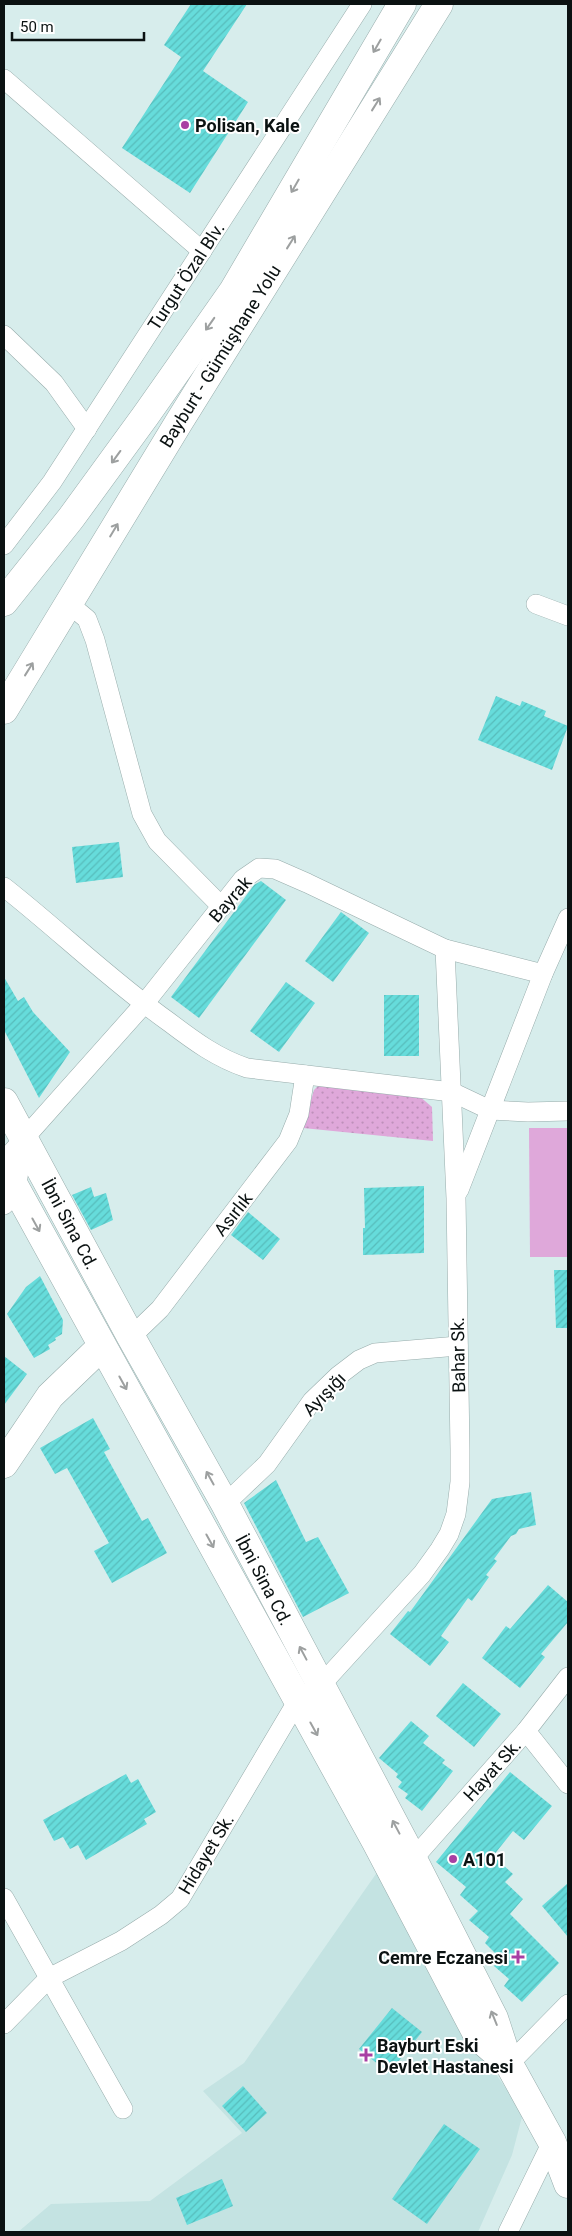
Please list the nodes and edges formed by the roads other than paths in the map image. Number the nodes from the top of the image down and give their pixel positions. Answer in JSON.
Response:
{"nodes":[{"id":1,"x":362,"y":4,"type":"edge"},
{"id":2,"x":402,"y":4,"type":"edge"},
{"id":3,"x":439,"y":4,"type":"edge"},
{"id":4,"x":4,"y":79,"type":"edge"},
{"id":5,"x":202,"y":251,"type":"junction"},
{"id":6,"x":4,"y":335,"type":"edge"},
{"id":7,"x":87,"y":429,"type":"junction"},
{"id":8,"x":4,"y":545,"type":"edge"},
{"id":9,"x":4,"y":602,"type":"edge"},
{"id":10,"x":70,"y":604,"type":"junction"},
{"id":11,"x":536,"y":604,"type":"dead end"},
{"id":12,"x":568,"y":616,"type":"edge"},
{"id":13,"x":4,"y":710,"type":"edge"},
{"id":14,"x":4,"y":887,"type":"edge"},
{"id":15,"x":222,"y":907,"type":"junction"},
{"id":16,"x":568,"y":918,"type":"edge"},
{"id":17,"x":445,"y":949,"type":"junction"},
{"id":18,"x":543,"y":974,"type":"junction"},
{"id":19,"x":144,"y":1004,"type":"junction"},
{"id":20,"x":305,"y":1075,"type":"junction"},
{"id":21,"x":452,"y":1092,"type":"junction"},
{"id":22,"x":4,"y":1102,"type":"edge"},
{"id":23,"x":490,"y":1110,"type":"junction"},
{"id":24,"x":568,"y":1112,"type":"edge"},
{"id":25,"x":24,"y":1139,"type":"junction"},
{"id":26,"x":4,"y":1161,"type":"edge"},
{"id":27,"x":8,"y":1187,"type":"edge"},
{"id":28,"x":456,"y":1198,"type":"junction"},
{"id":29,"x":131,"y":1337,"type":"junction"},
{"id":30,"x":102,"y":1346,"type":"junction"},
{"id":31,"x":458,"y":1346,"type":"junction"},
{"id":32,"x":4,"y":1464,"type":"edge"},
{"id":33,"x":225,"y":1504,"type":"junction"},
{"id":34,"x":568,"y":1677,"type":"edge"},
{"id":35,"x":309,"y":1693,"type":"junction"},
{"id":36,"x":526,"y":1731,"type":"junction"},
{"id":37,"x":568,"y":1784,"type":"edge"},
{"id":38,"x":413,"y":1859,"type":"junction"},
{"id":39,"x":4,"y":1898,"type":"edge"},
{"id":40,"x":49,"y":1978,"type":"junction"},
{"id":41,"x":568,"y":2004,"type":"edge"},
{"id":42,"x":4,"y":2024,"type":"edge"},
{"id":43,"x":509,"y":2064,"type":"junction"},
{"id":44,"x":123,"y":2109,"type":"dead end"},
{"id":45,"x":552,"y":2142,"type":"junction"},
{"id":46,"x":568,"y":2184,"type":"edge"},
{"id":47,"x":508,"y":2232,"type":"edge"}],
"edges":[{"from":1,"to":5,"type":"street","name":"Turgut Özal Blv."},
{"from":2,"to":9,"type":"main road","name":"Bayburt - Gümüşhane Yolu","one_way":true},
{"from":10,"to":3,"type":"main road","name":"Bayburt - Gümüşhane Yolu","one_way":true},
{"from":4,"to":5,"type":"street"},
{"from":5,"to":7,"type":"street","name":"Turgut Özal Blv."},
{"from":6,"to":7,"type":"street"},
{"from":7,"to":8,"type":"street","name":"Turgut Özal Blv."},
{"from":13,"to":10,"type":"main road","name":"Bayburt - Gümüşhane Yolu","one_way":true},
{"from":10,"to":15,"type":"street"},
{"from":11,"to":12,"type":"street"},
{"from":14,"to":19,"type":"street"},
{"from":15,"to":17,"type":"street","name":"Bayrak"},
{"from":15,"to":19,"type":"street","name":"Bayrak"},
{"from":16,"to":18,"type":"street"},
{"from":17,"to":18,"type":"street","name":"Bayrak"},
{"from":17,"to":21,"type":"street","name":"Bahar Sk."},
{"from":18,"to":23,"type":"street"},
{"from":19,"to":20,"type":"street"},
{"from":19,"to":25,"type":"street","name":"Bayrak"},
{"from":20,"to":21,"type":"street"},
{"from":20,"to":29,"type":"street","name":"Asırlık"},
{"from":21,"to":23,"type":"street"},
{"from":21,"to":28,"type":"street","name":"Bahar Sk."},
{"from":22,"to":25,"type":"main road","name":"İbni Sina Cd."},
{"from":23,"to":24,"type":"street"},
{"from":23,"to":28,"type":"street"},
{"from":25,"to":26,"type":"street","name":"Bayrak"},
{"from":25,"to":27,"type":"street"},
{"from":25,"to":29,"type":"main road","name":"İbni Sina Cd."},
{"from":27,"to":30,"type":"main road","name":"İbni Sina Cd.","one_way":true},
{"from":28,"to":31,"type":"street","name":"Bahar Sk."},
{"from":33,"to":29,"type":"main road","name":"İbni Sina Cd.","one_way":true},
{"from":30,"to":32,"type":"main road"},
{"from":30,"to":35,"type":"main road","name":"İbni Sina Cd.","one_way":true},
{"from":31,"to":33,"type":"street","name":"Ayışığı"},
{"from":31,"to":35,"type":"street","name":"Bahar Sk."},
{"from":35,"to":33,"type":"main road","name":"İbni Sina Cd.","one_way":true},
{"from":34,"to":36,"type":"street","name":"Hayat Sk."},
{"from":38,"to":35,"type":"main road","name":"İbni Sina Cd.","one_way":true},
{"from":35,"to":40,"type":"street","name":"Hidayet Sk."},
{"from":35,"to":43,"type":"main road","name":"İbni Sina Cd.","one_way":true},
{"from":36,"to":37,"type":"street"},
{"from":36,"to":38,"type":"street","name":"Hayat Sk."},
{"from":43,"to":38,"type":"main road","name":"İbni Sina Cd.","one_way":true},
{"from":39,"to":40,"type":"street"},
{"from":40,"to":42,"type":"street","name":"Hidayet Sk."},
{"from":40,"to":44,"type":"street"},
{"from":41,"to":43,"type":"street"},
{"from":43,"to":45,"type":"main road","name":"İbni Sina Cd."},
{"from":45,"to":46,"type":"main road","name":"İbni Sina Cd."},
{"from":45,"to":47,"type":"street"}]}
